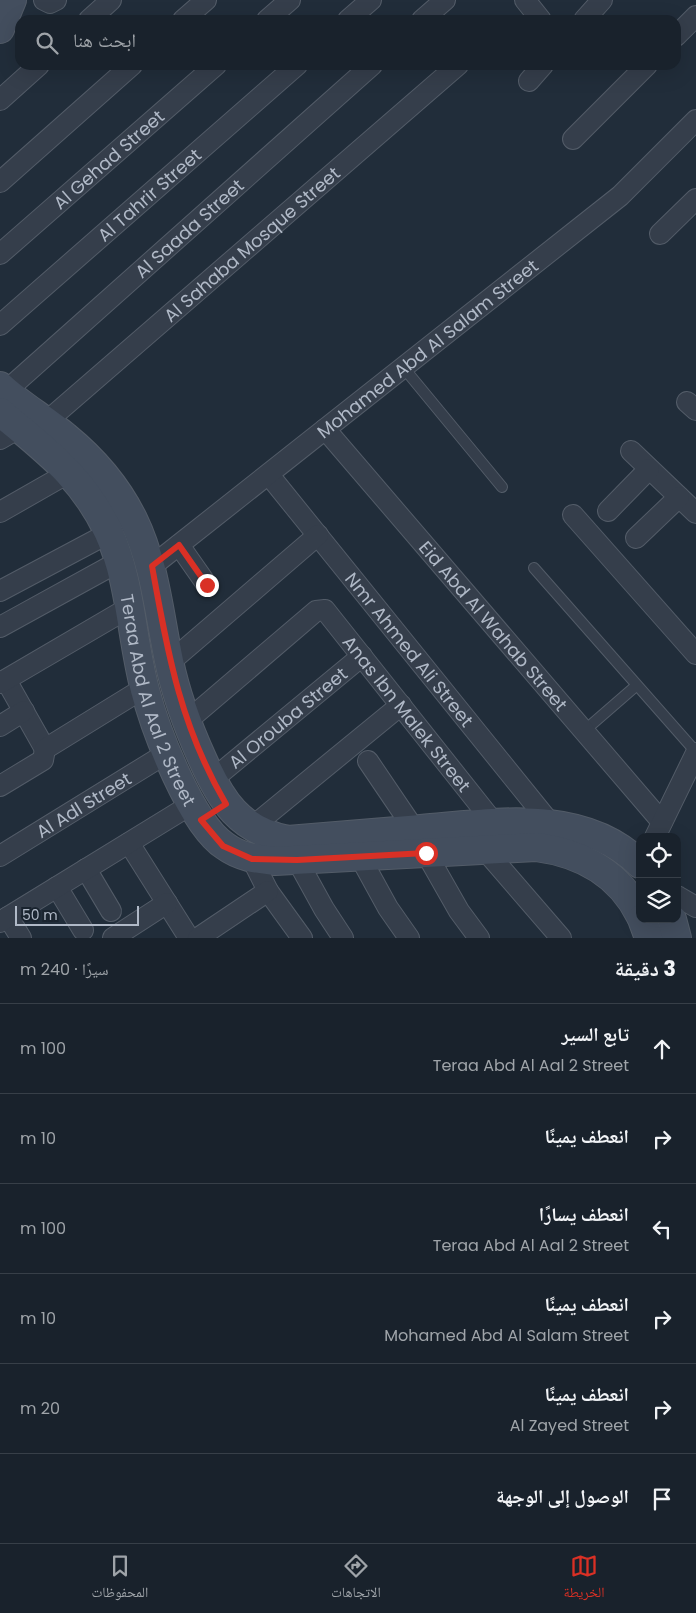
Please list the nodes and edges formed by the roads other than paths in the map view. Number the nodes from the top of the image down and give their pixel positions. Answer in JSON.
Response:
{"nodes":[{"id":1,"x":12,"y":0,"type":"edge"},
{"id":2,"x":44,"y":0,"type":"edge"},
{"id":3,"x":56,"y":0,"type":"edge"},
{"id":4,"x":111,"y":0,"type":"edge"},
{"id":5,"x":206,"y":0,"type":"edge"},
{"id":6,"x":290,"y":0,"type":"edge"},
{"id":7,"x":371,"y":0,"type":"edge"},
{"id":8,"x":445,"y":0,"type":"edge"},
{"id":9,"x":602,"y":0,"type":"edge"},
{"id":10,"x":94,"y":15,"type":"edge"},
{"id":11,"x":189,"y":15,"type":"edge"},
{"id":12,"x":273,"y":15,"type":"edge"},
{"id":13,"x":354,"y":15,"type":"edge"},
{"id":14,"x":428,"y":15,"type":"edge"},
{"id":15,"x":588,"y":15,"type":"edge"},
{"id":16,"x":696,"y":16,"type":"edge"},
{"id":17,"x":0,"y":29,"type":"edge"},
{"id":18,"x":681,"y":31,"type":"edge"},
{"id":19,"x":33,"y":70,"type":"edge"},
{"id":20,"x":126,"y":70,"type":"edge"},
{"id":21,"x":210,"y":70,"type":"edge"},
{"id":22,"x":291,"y":70,"type":"edge"},
{"id":23,"x":367,"y":70,"type":"edge"},
{"id":24,"x":452,"y":70,"type":"edge"},
{"id":25,"x":538,"y":70,"type":"edge"},
{"id":26,"x":642,"y":70,"type":"edge"},
{"id":27,"x":528,"y":81,"type":"dead end"},
{"id":28,"x":0,"y":100,"type":"edge"},
{"id":29,"x":696,"y":120,"type":"edge"},
{"id":30,"x":573,"y":139,"type":"dead end"},
{"id":31,"x":0,"y":182,"type":"edge"},
{"id":32,"x":696,"y":198,"type":"edge"},
{"id":33,"x":660,"y":234,"type":"dead end"},
{"id":34,"x":0,"y":254,"type":"edge"},
{"id":35,"x":0,"y":325,"type":"edge"},
{"id":36,"x":403,"y":367,"type":"junction"},
{"id":37,"x":5,"y":411,"type":"edge"},
{"id":38,"x":46,"y":422,"type":"junction"},
{"id":39,"x":325,"y":429,"type":"junction"},
{"id":40,"x":631,"y":451,"type":"dead end"},
{"id":41,"x":649,"y":468,"type":"junction"},
{"id":42,"x":70,"y":472,"type":"junction"},
{"id":43,"x":269,"y":475,"type":"junction"},
{"id":44,"x":502,"y":487,"type":"dead end"},
{"id":45,"x":679,"y":497,"type":"junction"},
{"id":46,"x":608,"y":511,"type":"dead end"},
{"id":47,"x":0,"y":512,"type":"edge"},
{"id":48,"x":696,"y":513,"type":"edge"},
{"id":49,"x":573,"y":515,"type":"dead end"},
{"id":50,"x":109,"y":532,"type":"junction"},
{"id":51,"x":318,"y":536,"type":"junction"},
{"id":52,"x":636,"y":538,"type":"dead end"},
{"id":53,"x":179,"y":545,"type":"junction"},
{"id":54,"x":120,"y":561,"type":"junction"},
{"id":55,"x":152,"y":566,"type":"junction"},
{"id":56,"x":534,"y":568,"type":"dead end"},
{"id":57,"x":207,"y":585,"type":"dead end"},
{"id":58,"x":0,"y":591,"type":"edge"},
{"id":59,"x":130,"y":608,"type":"junction"},
{"id":60,"x":0,"y":627,"type":"edge"},
{"id":61,"x":696,"y":654,"type":"edge"},
{"id":62,"x":362,"y":656,"type":"junction"},
{"id":63,"x":169,"y":663,"type":"junction"},
{"id":64,"x":3,"y":682,"type":"edge"},
{"id":65,"x":637,"y":685,"type":"junction"},
{"id":66,"x":144,"y":688,"type":"junction"},
{"id":67,"x":401,"y":705,"type":"junction"},
{"id":68,"x":24,"y":711,"type":"junction"},
{"id":69,"x":186,"y":722,"type":"junction"},
{"id":70,"x":0,"y":726,"type":"edge"},
{"id":71,"x":584,"y":731,"type":"junction"},
{"id":72,"x":46,"y":749,"type":"junction"},
{"id":73,"x":167,"y":753,"type":"junction"},
{"id":74,"x":696,"y":753,"type":"edge"},
{"id":75,"x":368,"y":761,"type":"dead end"},
{"id":76,"x":212,"y":780,"type":"junction"},
{"id":77,"x":0,"y":786,"type":"edge"},
{"id":78,"x":226,"y":804,"type":"junction"},
{"id":79,"x":197,"y":812,"type":"junction"},
{"id":80,"x":494,"y":823,"type":"junction"},
{"id":81,"x":550,"y":823,"type":"junction"},
{"id":82,"x":252,"y":827,"type":"junction"},
{"id":83,"x":658,"y":829,"type":"edge"},
{"id":84,"x":420,"y":841,"type":"junction"},
{"id":85,"x":129,"y":843,"type":"junction"},
{"id":86,"x":485,"y":850,"type":"junction"},
{"id":87,"x":0,"y":856,"type":"edge"},
{"id":88,"x":360,"y":857,"type":"junction"},
{"id":89,"x":252,"y":859,"type":"junction"},
{"id":90,"x":297,"y":860,"type":"junction"},
{"id":91,"x":636,"y":861,"type":"edge"},
{"id":92,"x":86,"y":869,"type":"junction"},
{"id":93,"x":56,"y":887,"type":"junction"},
{"id":94,"x":268,"y":891,"type":"junction"},
{"id":95,"x":636,"y":897,"type":"edge"},
{"id":96,"x":167,"y":903,"type":"junction"},
{"id":97,"x":111,"y":911,"type":"dead end"},
{"id":98,"x":4,"y":919,"type":"edge"},
{"id":99,"x":83,"y":930,"type":"dead end"},
{"id":100,"x":300,"y":937,"type":"edge"},
{"id":101,"x":21,"y":938,"type":"edge"},
{"id":102,"x":113,"y":938,"type":"edge"},
{"id":103,"x":190,"y":938,"type":"edge"},
{"id":104,"x":198,"y":938,"type":"edge"},
{"id":105,"x":344,"y":938,"type":"edge"},
{"id":106,"x":409,"y":938,"type":"edge"},
{"id":107,"x":479,"y":938,"type":"edge"},
{"id":108,"x":561,"y":938,"type":"edge"}],
"edges":[{"from":1,"to":17,"type":"street"},
{"from":2,"to":3,"type":"street"},
{"from":4,"to":10,"type":"street"},
{"from":5,"to":11,"type":"street"},
{"from":6,"to":12,"type":"street"},
{"from":7,"to":13,"type":"street"},
{"from":8,"to":14,"type":"street"},
{"from":9,"to":15,"type":"street"},
{"from":16,"to":18,"type":"street"},
{"from":19,"to":28,"type":"street"},
{"from":20,"to":31,"type":"street"},
{"from":21,"to":34,"type":"street","name":"Al Gehad Street"},
{"from":22,"to":35,"type":"street","name":"Al Tahrir Street"},
{"from":23,"to":37,"type":"street","name":"Al Saada Street"},
{"from":24,"to":38,"type":"street","name":"Al Sahaba Mosque Street"},
{"from":25,"to":27,"type":"street"},
{"from":26,"to":30,"type":"street"},
{"from":29,"to":36,"type":"street","name":"Mohamed Abd Al Salam Street"},
{"from":32,"to":33,"type":"street"},
{"from":36,"to":39,"type":"street","name":"Mohamed Abd Al Salam Street"},
{"from":36,"to":44,"type":"lane"},
{"from":37,"to":38,"type":"street","name":"Teraa Abd Al Aal 2 Street"},
{"from":37,"to":42,"type":"street","name":"Teraa Abd Al Aal 2 Street"},
{"from":38,"to":55,"type":"street","name":"Teraa Abd Al Aal 2 Street"},
{"from":39,"to":43,"type":"street","name":"Mohamed Abd Al Salam Street"},
{"from":39,"to":71,"type":"street","name":"Eid Abd Al Wahab Street"},
{"from":40,"to":41,"type":"street"},
{"from":41,"to":45,"type":"street"},
{"from":41,"to":46,"type":"street"},
{"from":42,"to":47,"type":"street"},
{"from":42,"to":50,"type":"street","name":"Teraa Abd Al Aal 2 Street"},
{"from":43,"to":51,"type":"street","name":"Nmr Ahmed Ali Street"},
{"from":43,"to":53,"type":"street","name":"Mohamed Abd Al Salam Street"},
{"from":45,"to":48,"type":"street"},
{"from":45,"to":52,"type":"street"},
{"from":49,"to":61,"type":"street"},
{"from":50,"to":54,"type":"street","name":"Teraa Abd Al Aal 2 Street"},
{"from":50,"to":58,"type":"street"},
{"from":51,"to":63,"type":"street"},
{"from":51,"to":81,"type":"street","name":"Nmr Ahmed Ali Street"},
{"from":53,"to":55,"type":"street","name":"Mohamed Abd Al Salam Street"},
{"from":53,"to":57,"type":"street"},
{"from":54,"to":59,"type":"street","name":"Teraa Abd Al Aal 2 Street"},
{"from":54,"to":60,"type":"street"},
{"from":55,"to":63,"type":"street","name":"Teraa Abd Al Aal 2 Street"},
{"from":56,"to":65,"type":"lane"},
{"from":59,"to":64,"type":"street"},
{"from":59,"to":66,"type":"street","name":"Teraa Abd Al Aal 2 Street"},
{"from":62,"to":67,"type":"street","name":"Anas Ibn Malek Street"},
{"from":62,"to":69,"type":"street","name":"Anas Ibn Malek Street"},
{"from":62,"to":76,"type":"street","name":"Al Orouba Street"},
{"from":63,"to":69,"type":"street","name":"Teraa Abd Al Aal 2 Street"},
{"from":64,"to":68,"type":"street"},
{"from":65,"to":71,"type":"lane"},
{"from":65,"to":74,"type":"lane"},
{"from":66,"to":72,"type":"street"},
{"from":66,"to":73,"type":"street","name":"Teraa Abd Al Aal 2 Street"},
{"from":67,"to":80,"type":"street","name":"Anas Ibn Malek Street"},
{"from":67,"to":82,"type":"street"},
{"from":68,"to":70,"type":"street"},
{"from":68,"to":72,"type":"street"},
{"from":69,"to":76,"type":"street","name":"Teraa Abd Al Aal 2 Street"},
{"from":71,"to":83,"type":"street","name":"Eid Abd Al Wahab Street"},
{"from":72,"to":77,"type":"street"},
{"from":73,"to":79,"type":"street","name":"Teraa Abd Al Aal 2 Street"},
{"from":73,"to":87,"type":"street","name":"Al Adl Street"},
{"from":74,"to":83,"type":"street"},
{"from":75,"to":84,"type":"street"},
{"from":76,"to":78,"type":"street","name":"Teraa Abd Al Aal 2 Street"},
{"from":78,"to":79,"type":"street"},
{"from":78,"to":82,"type":"street","name":"Teraa Abd Al Aal 2 Street"},
{"from":79,"to":85,"type":"street"},
{"from":79,"to":89,"type":"street","name":"Teraa Abd Al Aal 2 Street"},
{"from":80,"to":81,"type":"street","name":"Teraa Abd Al Aal 2 Street"},
{"from":80,"to":84,"type":"street","name":"Teraa Abd Al Aal 2 Street"},
{"from":81,"to":91,"type":"street","name":"Teraa Abd Al Aal 2 Street"},
{"from":82,"to":84,"type":"street","name":"Teraa Abd Al Aal 2 Street"},
{"from":84,"to":86,"type":"street","name":"Teraa Abd Al Aal 2 Street"},
{"from":84,"to":88,"type":"street","name":"Teraa Abd Al Aal 2 Street"},
{"from":84,"to":107,"type":"street"},
{"from":85,"to":92,"type":"street"},
{"from":85,"to":96,"type":"street"},
{"from":86,"to":95,"type":"street","name":"Teraa Abd Al Aal 2 Street"},
{"from":86,"to":108,"type":"street"},
{"from":88,"to":90,"type":"street","name":"Teraa Abd Al Aal 2 Street"},
{"from":88,"to":106,"type":"street"},
{"from":89,"to":90,"type":"street","name":"Teraa Abd Al Aal 2 Street"},
{"from":89,"to":94,"type":"street"},
{"from":90,"to":105,"type":"street"},
{"from":92,"to":93,"type":"street"},
{"from":92,"to":97,"type":"street"},
{"from":93,"to":98,"type":"street"},
{"from":93,"to":99,"type":"street"},
{"from":94,"to":100,"type":"street"},
{"from":94,"to":104,"type":"street"},
{"from":96,"to":102,"type":"street"},
{"from":96,"to":103,"type":"street"},
{"from":98,"to":101,"type":"street"}]}
